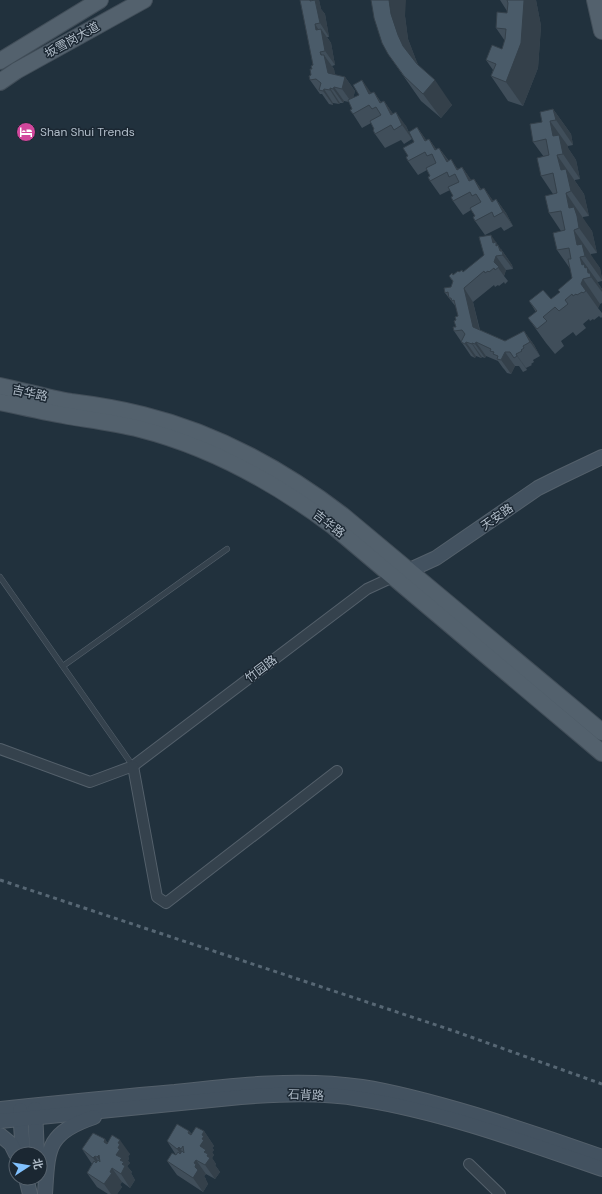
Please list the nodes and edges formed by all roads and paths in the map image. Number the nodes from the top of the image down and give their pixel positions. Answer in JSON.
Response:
{"nodes":[{"id":1,"x":100,"y":0,"type":"edge"},
{"id":2,"x":144,"y":0,"type":"edge"},
{"id":3,"x":595,"y":0,"type":"edge"},
{"id":4,"x":602,"y":31,"type":"edge"},
{"id":5,"x":0,"y":61,"type":"edge"},
{"id":6,"x":0,"y":82,"type":"edge"},
{"id":7,"x":0,"y":386,"type":"edge"},
{"id":8,"x":0,"y":402,"type":"edge"},
{"id":9,"x":602,"y":457,"type":"edge"},
{"id":10,"x":227,"y":549,"type":"dead end"},
{"id":11,"x":408,"y":571,"type":"junction"},
{"id":12,"x":0,"y":577,"type":"edge"},
{"id":13,"x":393,"y":577,"type":"junction"},
{"id":14,"x":63,"y":666,"type":"junction"},
{"id":15,"x":602,"y":732,"type":"edge"},
{"id":16,"x":0,"y":749,"type":"edge"},
{"id":17,"x":602,"y":753,"type":"edge"},
{"id":18,"x":133,"y":766,"type":"junction"},
{"id":19,"x":337,"y":771,"type":"dead end"},
{"id":20,"x":0,"y":1109,"type":"edge"},
{"id":21,"x":119,"y":1109,"type":"junction"},
{"id":22,"x":35,"y":1112,"type":"junction"},
{"id":23,"x":20,"y":1113,"type":"junction"},
{"id":24,"x":0,"y":1121,"type":"edge"},
{"id":25,"x":0,"y":1135,"type":"edge"},
{"id":26,"x":12,"y":1146,"type":"edge"},
{"id":27,"x":22,"y":1146,"type":"edge"},
{"id":28,"x":37,"y":1146,"type":"edge"},
{"id":29,"x":602,"y":1157,"type":"edge"},
{"id":30,"x":469,"y":1164,"type":"dead end"},
{"id":31,"x":602,"y":1169,"type":"edge"},
{"id":32,"x":45,"y":1194,"type":"edge"},
{"id":33,"x":500,"y":1194,"type":"edge"}],
"edges":[{"from":1,"to":5,"type":"main road","name":"坂雪岗大道"},
{"from":2,"to":6,"type":"main road","name":"坂雪岗大道"},
{"from":3,"to":4,"type":"main road"},
{"from":7,"to":11,"type":"main road","name":"吉华路"},
{"from":8,"to":13,"type":"main road","name":"吉华路"},
{"from":9,"to":11,"type":"main road","name":"天安路"},
{"from":10,"to":14,"type":"lane"},
{"from":11,"to":13,"type":"main road","name":"天安路"},
{"from":11,"to":15,"type":"main road","name":"吉华路"},
{"from":12,"to":14,"type":"lane"},
{"from":13,"to":17,"type":"main road","name":"吉华路"},
{"from":13,"to":18,"type":"street","name":"竹园路"},
{"from":14,"to":18,"type":"lane"},
{"from":16,"to":18,"type":"street","name":"竹园路"},
{"from":18,"to":19,"type":"street"},
{"from":20,"to":23,"type":"main road","name":"石背路"},
{"from":21,"to":22,"type":"main road","name":"石背路"},
{"from":21,"to":31,"type":"main road","name":"石背路"},
{"from":21,"to":32,"type":"main road"},
{"from":22,"to":23,"type":"main road","name":"石背路"},
{"from":22,"to":28,"type":"main road"},
{"from":22,"to":29,"type":"main road","name":"石背路"},
{"from":23,"to":24,"type":"main road","name":"石背路"},
{"from":23,"to":27,"type":"main road"},
{"from":25,"to":26,"type":"main road"},
{"from":30,"to":33,"type":"street"}]}
